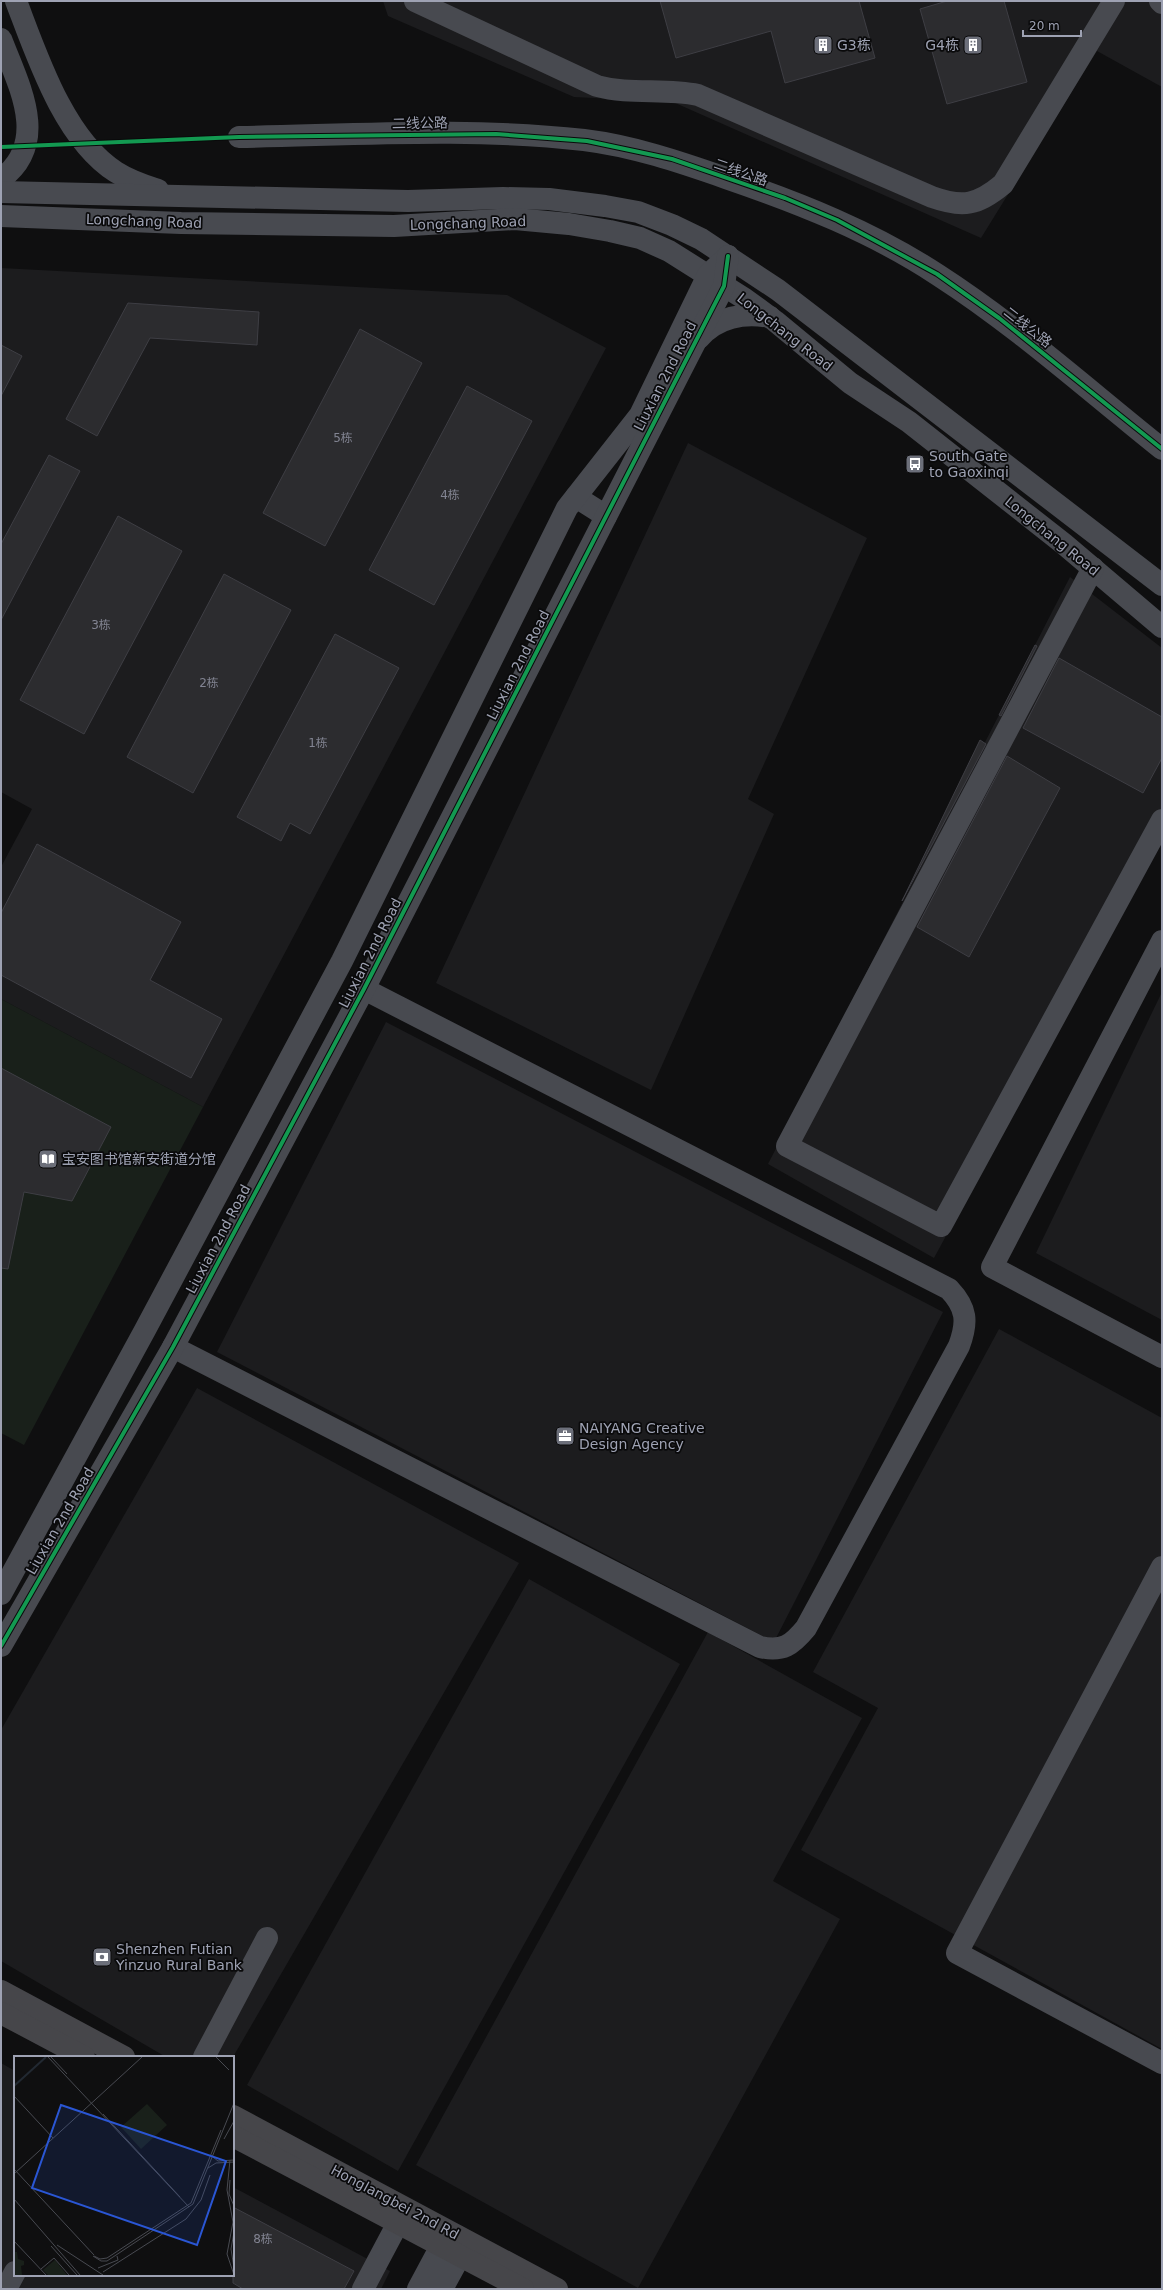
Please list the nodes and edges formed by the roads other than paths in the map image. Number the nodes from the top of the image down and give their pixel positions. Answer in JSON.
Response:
{"nodes":[{"id":1,"x":16,"y":1,"type":"edge"},
{"id":2,"x":415,"y":1,"type":"edge"},
{"id":3,"x":1114,"y":1,"type":"edge"},
{"id":4,"x":1,"y":39,"type":"edge"},
{"id":5,"x":239,"y":137,"type":"dead end"},
{"id":6,"x":1,"y":179,"type":"edge"},
{"id":7,"x":1,"y":192,"type":"edge"},
{"id":8,"x":181,"y":197,"type":"junction"},
{"id":9,"x":1,"y":216,"type":"edge"},
{"id":10,"x":728,"y":256,"type":"junction"},
{"id":11,"x":716,"y":280,"type":"junction"},
{"id":12,"x":770,"y":317,"type":"junction"},
{"id":13,"x":694,"y":344,"type":"junction"},
{"id":14,"x":1162,"y":449,"type":"edge"},
{"id":15,"x":576,"y":497,"type":"junction"},
{"id":16,"x":606,"y":516,"type":"junction"},
{"id":17,"x":1093,"y":568,"type":"junction"},
{"id":18,"x":1162,"y":585,"type":"edge"},
{"id":19,"x":1162,"y":627,"type":"edge"},
{"id":20,"x":1162,"y":820,"type":"edge"},
{"id":21,"x":1162,"y":941,"type":"edge"},
{"id":22,"x":364,"y":989,"type":"junction"},
{"id":23,"x":173,"y":1347,"type":"junction"},
{"id":24,"x":1162,"y":1357,"type":"edge"},
{"id":25,"x":1162,"y":1567,"type":"edge"},
{"id":26,"x":1,"y":1594,"type":"edge"},
{"id":27,"x":1,"y":1646,"type":"edge"},
{"id":28,"x":267,"y":1938,"type":"dead end"},
{"id":29,"x":1,"y":1991,"type":"edge"},
{"id":30,"x":1,"y":2013,"type":"edge"},
{"id":31,"x":82,"y":2056,"type":"edge"},
{"id":32,"x":122,"y":2056,"type":"edge"},
{"id":33,"x":205,"y":2056,"type":"edge"},
{"id":34,"x":1162,"y":2063,"type":"edge"},
{"id":35,"x":234,"y":2117,"type":"edge"},
{"id":36,"x":234,"y":2137,"type":"edge"},
{"id":37,"x":398,"y":2223,"type":"junction"},
{"id":38,"x":453,"y":2246,"type":"junction"},
{"id":39,"x":14,"y":2274,"type":"edge"},
{"id":40,"x":6,"y":2289,"type":"edge"},
{"id":41,"x":363,"y":2289,"type":"edge"},
{"id":42,"x":418,"y":2289,"type":"edge"},
{"id":43,"x":442,"y":2289,"type":"edge"},
{"id":44,"x":522,"y":2289,"type":"edge"},
{"id":45,"x":557,"y":2289,"type":"edge"}],
"edges":[{"from":1,"to":8,"type":"street"},
{"from":2,"to":3,"type":"street"},
{"from":4,"to":6,"type":"street"},
{"from":5,"to":14,"type":"street","name":"二线公路"},
{"from":7,"to":8,"type":"street","name":"Longchang Road"},
{"from":8,"to":10,"type":"street","name":"Longchang Road"},
{"from":9,"to":11,"type":"street","name":"Longchang Road"},
{"from":10,"to":11,"type":"street","name":"Liuxian 2nd Road"},
{"from":10,"to":18,"type":"street","name":"Longchang Road"},
{"from":11,"to":12,"type":"street","name":"Longchang Road"},
{"from":11,"to":13,"type":"street","name":"Liuxian 2nd Road"},
{"from":11,"to":15,"type":"street","name":"Liuxian 2nd Road"},
{"from":12,"to":13,"type":"street"},
{"from":12,"to":17,"type":"street","name":"Longchang Road"},
{"from":13,"to":16,"type":"street","name":"Liuxian 2nd Road"},
{"from":15,"to":16,"type":"street"},
{"from":15,"to":26,"type":"street","name":"Liuxian 2nd Road"},
{"from":16,"to":22,"type":"street","name":"Liuxian 2nd Road"},
{"from":17,"to":19,"type":"street","name":"Longchang Road"},
{"from":17,"to":20,"type":"street"},
{"from":21,"to":24,"type":"street"},
{"from":22,"to":23,"type":"street","name":"Liuxian 2nd Road"},
{"from":22,"to":23,"type":"street"},
{"from":23,"to":27,"type":"street","name":"Liuxian 2nd Road"},
{"from":25,"to":34,"type":"street"},
{"from":28,"to":33,"type":"street"},
{"from":29,"to":32,"type":"main road"},
{"from":30,"to":31,"type":"main road"},
{"from":35,"to":38,"type":"main road","name":"Honglangbei 2nd Rd"},
{"from":36,"to":37,"type":"main road","name":"Honglangbei 2nd Rd"},
{"from":37,"to":38,"type":"main road","name":"Honglangbei 2nd Rd"},
{"from":37,"to":41,"type":"street"},
{"from":38,"to":42,"type":"street"},
{"from":38,"to":43,"type":"street"},
{"from":38,"to":44,"type":"main road","name":"Honglangbei 2nd Rd"},
{"from":38,"to":45,"type":"main road","name":"Honglangbei 2nd Rd"},
{"from":39,"to":40,"type":"street"}]}
